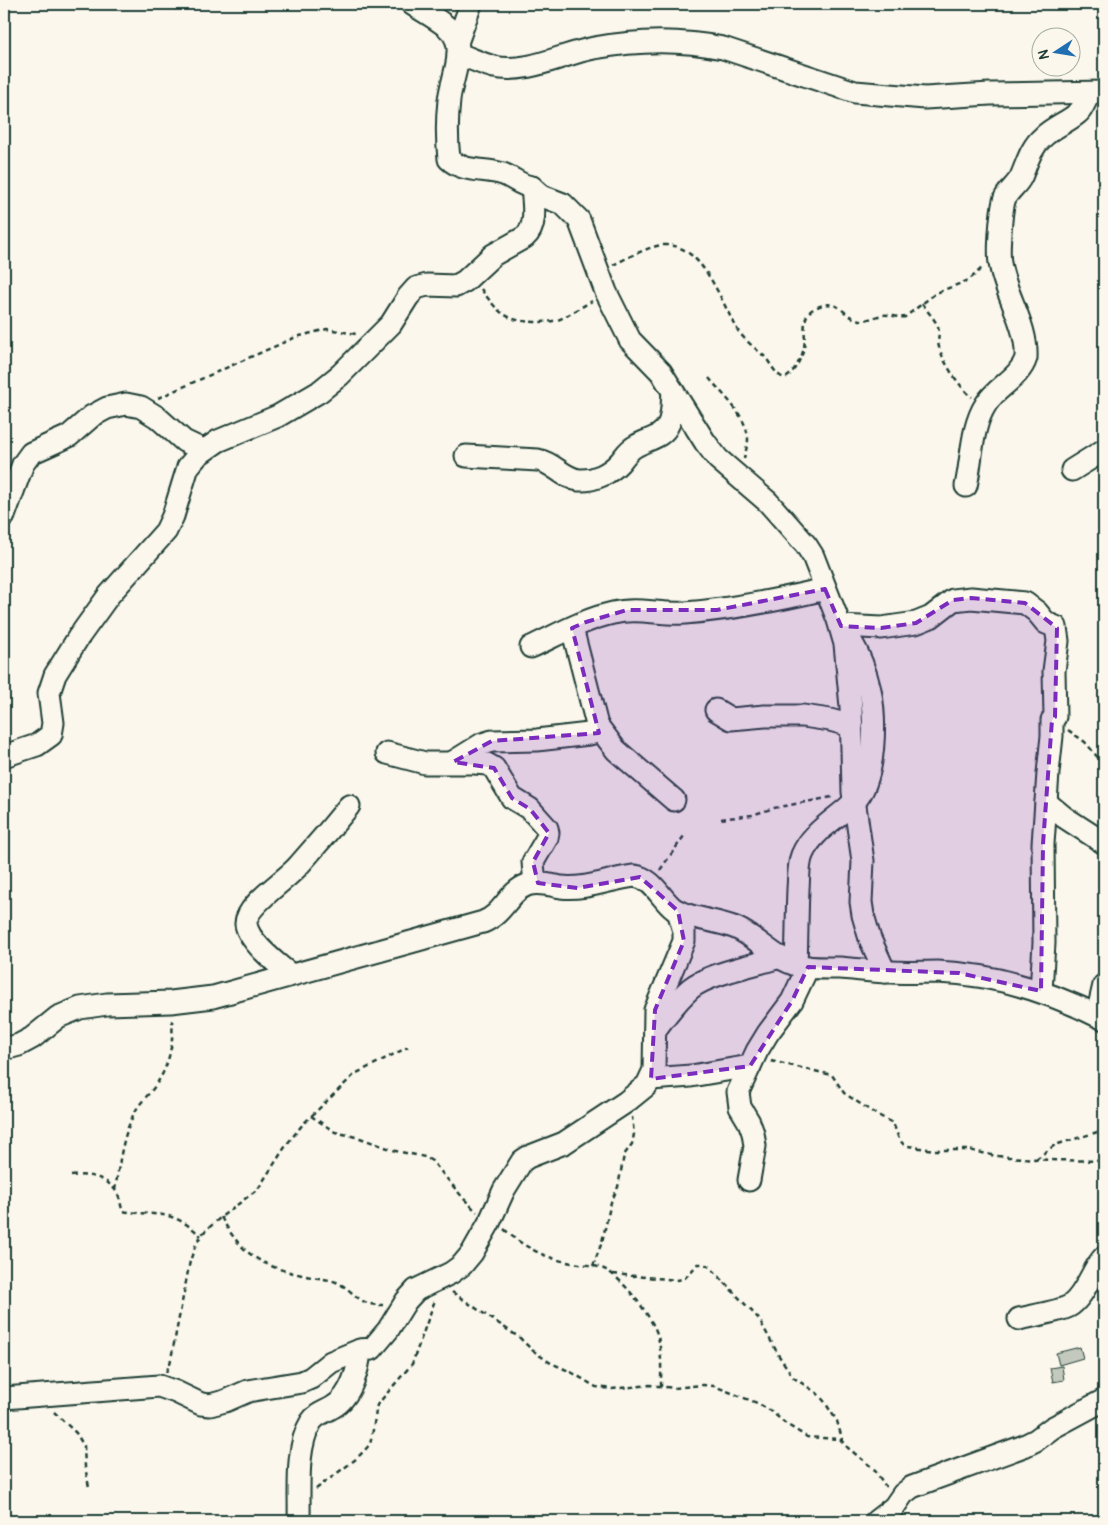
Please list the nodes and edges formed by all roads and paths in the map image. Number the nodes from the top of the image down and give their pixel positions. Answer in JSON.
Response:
{"nodes":[{"id":1,"x":412,"y":4,"type":"edge"},
{"id":2,"x":471,"y":4,"type":"edge"},
{"id":3,"x":458,"y":47,"type":"junction"},
{"id":4,"x":1097,"y":93,"type":"edge"},
{"id":5,"x":532,"y":187,"type":"junction"},
{"id":6,"x":999,"y":248,"type":"junction"},
{"id":7,"x":598,"y":271,"type":"junction"},
{"id":8,"x":471,"y":276,"type":"junction"},
{"id":9,"x":606,"y":292,"type":"junction"},
{"id":10,"x":922,"y":304,"type":"junction"},
{"id":11,"x":380,"y":333,"type":"junction"},
{"id":12,"x":709,"y":378,"type":"dead end"},
{"id":13,"x":673,"y":391,"type":"junction"},
{"id":14,"x":985,"y":405,"type":"junction"},
{"id":15,"x":141,"y":407,"type":"junction"},
{"id":16,"x":668,"y":426,"type":"junction"},
{"id":17,"x":705,"y":442,"type":"junction"},
{"id":18,"x":203,"y":450,"type":"junction"},
{"id":19,"x":1104,"y":450,"type":"edge"},
{"id":20,"x":466,"y":456,"type":"dead end"},
{"id":21,"x":1072,"y":470,"type":"dead end"},
{"id":22,"x":746,"y":482,"type":"junction"},
{"id":23,"x":966,"y":486,"type":"dead end"},
{"id":24,"x":4,"y":516,"type":"edge"},
{"id":25,"x":825,"y":589,"type":"junction"},
{"id":26,"x":840,"y":626,"type":"junction"},
{"id":27,"x":572,"y":628,"type":"junction"},
{"id":28,"x":531,"y":647,"type":"dead end"},
{"id":29,"x":716,"y":710,"type":"dead end"},
{"id":30,"x":1052,"y":720,"type":"junction"},
{"id":31,"x":852,"y":726,"type":"junction"},
{"id":32,"x":601,"y":731,"type":"junction"},
{"id":33,"x":387,"y":753,"type":"dead end"},
{"id":34,"x":4,"y":756,"type":"edge"},
{"id":35,"x":453,"y":762,"type":"junction"},
{"id":36,"x":1104,"y":765,"type":"edge"},
{"id":37,"x":854,"y":797,"type":"junction"},
{"id":38,"x":674,"y":800,"type":"dead end"},
{"id":39,"x":1046,"y":802,"type":"junction"},
{"id":40,"x":349,"y":806,"type":"dead end"},
{"id":41,"x":720,"y":819,"type":"dead end"},
{"id":42,"x":684,"y":836,"type":"dead end"},
{"id":43,"x":1104,"y":843,"type":"edge"},
{"id":44,"x":538,"y":883,"type":"junction"},
{"id":45,"x":651,"y":884,"type":"junction"},
{"id":46,"x":678,"y":910,"type":"junction"},
{"id":47,"x":795,"y":963,"type":"junction"},
{"id":48,"x":885,"y":972,"type":"junction"},
{"id":49,"x":291,"y":975,"type":"junction"},
{"id":50,"x":1104,"y":985,"type":"edge"},
{"id":51,"x":1041,"y":991,"type":"junction"},
{"id":52,"x":171,"y":1002,"type":"junction"},
{"id":53,"x":1100,"y":1017,"type":"edge"},
{"id":54,"x":654,"y":1030,"type":"junction"},
{"id":55,"x":408,"y":1047,"type":"dead end"},
{"id":56,"x":4,"y":1049,"type":"edge"},
{"id":57,"x":750,"y":1066,"type":"junction"},
{"id":58,"x":650,"y":1079,"type":"junction"},
{"id":59,"x":626,"y":1102,"type":"junction"},
{"id":60,"x":311,"y":1116,"type":"junction"},
{"id":61,"x":1104,"y":1130,"type":"edge"},
{"id":62,"x":1036,"y":1159,"type":"junction"},
{"id":63,"x":1104,"y":1161,"type":"edge"},
{"id":64,"x":70,"y":1176,"type":"dead end"},
{"id":65,"x":749,"y":1180,"type":"dead end"},
{"id":66,"x":115,"y":1190,"type":"junction"},
{"id":67,"x":222,"y":1216,"type":"junction"},
{"id":68,"x":490,"y":1221,"type":"junction"},
{"id":69,"x":201,"y":1236,"type":"junction"},
{"id":70,"x":1104,"y":1257,"type":"edge"},
{"id":71,"x":593,"y":1266,"type":"junction"},
{"id":72,"x":613,"y":1274,"type":"junction"},
{"id":73,"x":437,"y":1283,"type":"junction"},
{"id":74,"x":406,"y":1301,"type":"junction"},
{"id":75,"x":1019,"y":1319,"type":"dead end"},
{"id":76,"x":360,"y":1350,"type":"junction"},
{"id":77,"x":159,"y":1386,"type":"junction"},
{"id":78,"x":661,"y":1386,"type":"junction"},
{"id":79,"x":41,"y":1395,"type":"junction"},
{"id":80,"x":4,"y":1398,"type":"edge"},
{"id":81,"x":1104,"y":1400,"type":"edge"},
{"id":82,"x":844,"y":1444,"type":"junction"},
{"id":83,"x":89,"y":1487,"type":"dead end"},
{"id":84,"x":903,"y":1494,"type":"junction"},
{"id":85,"x":299,"y":1512,"type":"edge"},
{"id":86,"x":876,"y":1521,"type":"edge"}],
"edges":[{"from":1,"to":3,"type":"street"},
{"from":2,"to":3,"type":"street"},
{"from":3,"to":4,"type":"street"},
{"from":3,"to":5,"type":"street"},
{"from":4,"to":6,"type":"street"},
{"from":5,"to":7,"type":"street"},
{"from":5,"to":8,"type":"street"},
{"from":6,"to":10,"type":"path"},
{"from":6,"to":14,"type":"street"},
{"from":7,"to":9,"type":"street"},
{"from":7,"to":10,"type":"path"},
{"from":8,"to":9,"type":"path"},
{"from":8,"to":11,"type":"street"},
{"from":9,"to":13,"type":"street"},
{"from":10,"to":14,"type":"path"},
{"from":11,"to":15,"type":"path"},
{"from":11,"to":18,"type":"street"},
{"from":12,"to":22,"type":"path"},
{"from":13,"to":16,"type":"street"},
{"from":13,"to":17,"type":"street"},
{"from":14,"to":23,"type":"street"},
{"from":15,"to":18,"type":"street"},
{"from":15,"to":24,"type":"street"},
{"from":16,"to":17,"type":"street"},
{"from":16,"to":20,"type":"street"},
{"from":17,"to":22,"type":"street"},
{"from":18,"to":34,"type":"street"},
{"from":19,"to":21,"type":"street"},
{"from":22,"to":25,"type":"street"},
{"from":25,"to":26,"type":"street"},
{"from":25,"to":27,"type":"street"},
{"from":26,"to":30,"type":"street"},
{"from":26,"to":31,"type":"street"},
{"from":26,"to":37,"type":"street"},
{"from":27,"to":28,"type":"street"},
{"from":27,"to":32,"type":"street"},
{"from":29,"to":31,"type":"street"},
{"from":30,"to":36,"type":"path"},
{"from":30,"to":39,"type":"street"},
{"from":31,"to":37,"type":"street"},
{"from":32,"to":35,"type":"street"},
{"from":32,"to":38,"type":"street"},
{"from":33,"to":35,"type":"street"},
{"from":35,"to":44,"type":"street"},
{"from":37,"to":41,"type":"path"},
{"from":37,"to":47,"type":"street"},
{"from":37,"to":48,"type":"street"},
{"from":39,"to":43,"type":"street"},
{"from":39,"to":51,"type":"street"},
{"from":40,"to":49,"type":"street"},
{"from":42,"to":45,"type":"path"},
{"from":44,"to":45,"type":"street"},
{"from":44,"to":49,"type":"street"},
{"from":45,"to":46,"type":"street"},
{"from":46,"to":47,"type":"street"},
{"from":46,"to":54,"type":"street"},
{"from":47,"to":48,"type":"street"},
{"from":47,"to":54,"type":"street"},
{"from":47,"to":57,"type":"street"},
{"from":48,"to":51,"type":"street"},
{"from":49,"to":52,"type":"street"},
{"from":50,"to":53,"type":"street"},
{"from":51,"to":53,"type":"street"},
{"from":52,"to":56,"type":"street"},
{"from":52,"to":66,"type":"path"},
{"from":54,"to":58,"type":"street"},
{"from":55,"to":60,"type":"path"},
{"from":57,"to":58,"type":"street"},
{"from":57,"to":62,"type":"path"},
{"from":57,"to":65,"type":"street"},
{"from":58,"to":59,"type":"street"},
{"from":59,"to":68,"type":"street"},
{"from":59,"to":71,"type":"path"},
{"from":60,"to":67,"type":"path"},
{"from":60,"to":68,"type":"path"},
{"from":61,"to":62,"type":"path"},
{"from":62,"to":63,"type":"path"},
{"from":64,"to":66,"type":"path"},
{"from":66,"to":69,"type":"path"},
{"from":67,"to":69,"type":"path"},
{"from":67,"to":74,"type":"path"},
{"from":68,"to":71,"type":"path"},
{"from":68,"to":73,"type":"street"},
{"from":69,"to":77,"type":"path"},
{"from":70,"to":75,"type":"street"},
{"from":71,"to":72,"type":"path"},
{"from":72,"to":78,"type":"path"},
{"from":72,"to":82,"type":"path"},
{"from":73,"to":74,"type":"street"},
{"from":73,"to":78,"type":"path"},
{"from":73,"to":85,"type":"path"},
{"from":74,"to":76,"type":"street"},
{"from":76,"to":77,"type":"street"},
{"from":76,"to":85,"type":"street"},
{"from":77,"to":79,"type":"street"},
{"from":78,"to":82,"type":"path"},
{"from":79,"to":80,"type":"street"},
{"from":79,"to":83,"type":"path"},
{"from":81,"to":84,"type":"street"},
{"from":82,"to":84,"type":"path"},
{"from":84,"to":86,"type":"street"}]}
